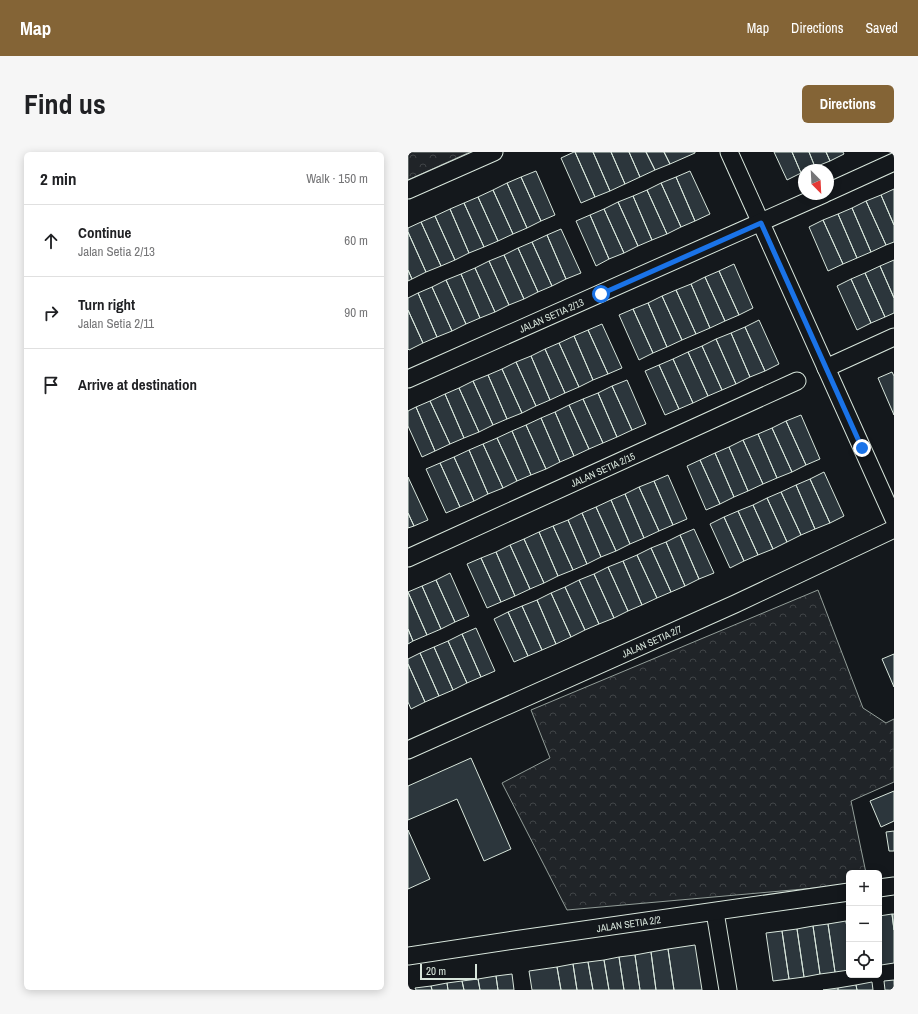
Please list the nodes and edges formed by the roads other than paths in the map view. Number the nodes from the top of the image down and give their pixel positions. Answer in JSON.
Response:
{"nodes":[{"id":1,"x":494,"y":152,"type":"edge"},
{"id":2,"x":729,"y":152,"type":"edge"},
{"id":3,"x":894,"y":162,"type":"edge"},
{"id":4,"x":834,"y":189,"type":"edge"},
{"id":5,"x":408,"y":190,"type":"edge"},
{"id":6,"x":811,"y":200,"type":"edge"},
{"id":7,"x":761,"y":223,"type":"junction"},
{"id":8,"x":894,"y":337,"type":"edge"},
{"id":9,"x":826,"y":368,"type":"junction"},
{"id":10,"x":408,"y":379,"type":"edge"},
{"id":11,"x":797,"y":381,"type":"dead end"},
{"id":12,"x":894,"y":519,"type":"edge"},
{"id":13,"x":894,"y":529,"type":"edge"},
{"id":14,"x":408,"y":558,"type":"edge"},
{"id":15,"x":408,"y":750,"type":"edge"},
{"id":16,"x":894,"y":886,"type":"edge"},
{"id":17,"x":882,"y":888,"type":"edge"},
{"id":18,"x":846,"y":892,"type":"edge"},
{"id":19,"x":715,"y":912,"type":"junction"},
{"id":20,"x":408,"y":956,"type":"edge"},
{"id":21,"x":728,"y":990,"type":"edge"}],
"edges":[{"from":1,"to":5,"type":"street"},
{"from":2,"to":7,"type":"street"},
{"from":3,"to":4,"type":"street"},
{"from":6,"to":7,"type":"street","name":"JALAN SETIA 2/13"},
{"from":7,"to":9,"type":"street"},
{"from":7,"to":10,"type":"street","name":"JALAN SETIA 2/13"},
{"from":8,"to":9,"type":"street"},
{"from":9,"to":12,"type":"street"},
{"from":11,"to":14,"type":"street","name":"JALAN SETIA 2/15"},
{"from":13,"to":15,"type":"street","name":"JALAN SETIA 2/7"},
{"from":16,"to":17,"type":"street"},
{"from":18,"to":19,"type":"street","name":"JALAN SETIA 2/2"},
{"from":19,"to":20,"type":"street","name":"JALAN SETIA 2/2"},
{"from":19,"to":21,"type":"street"}]}
